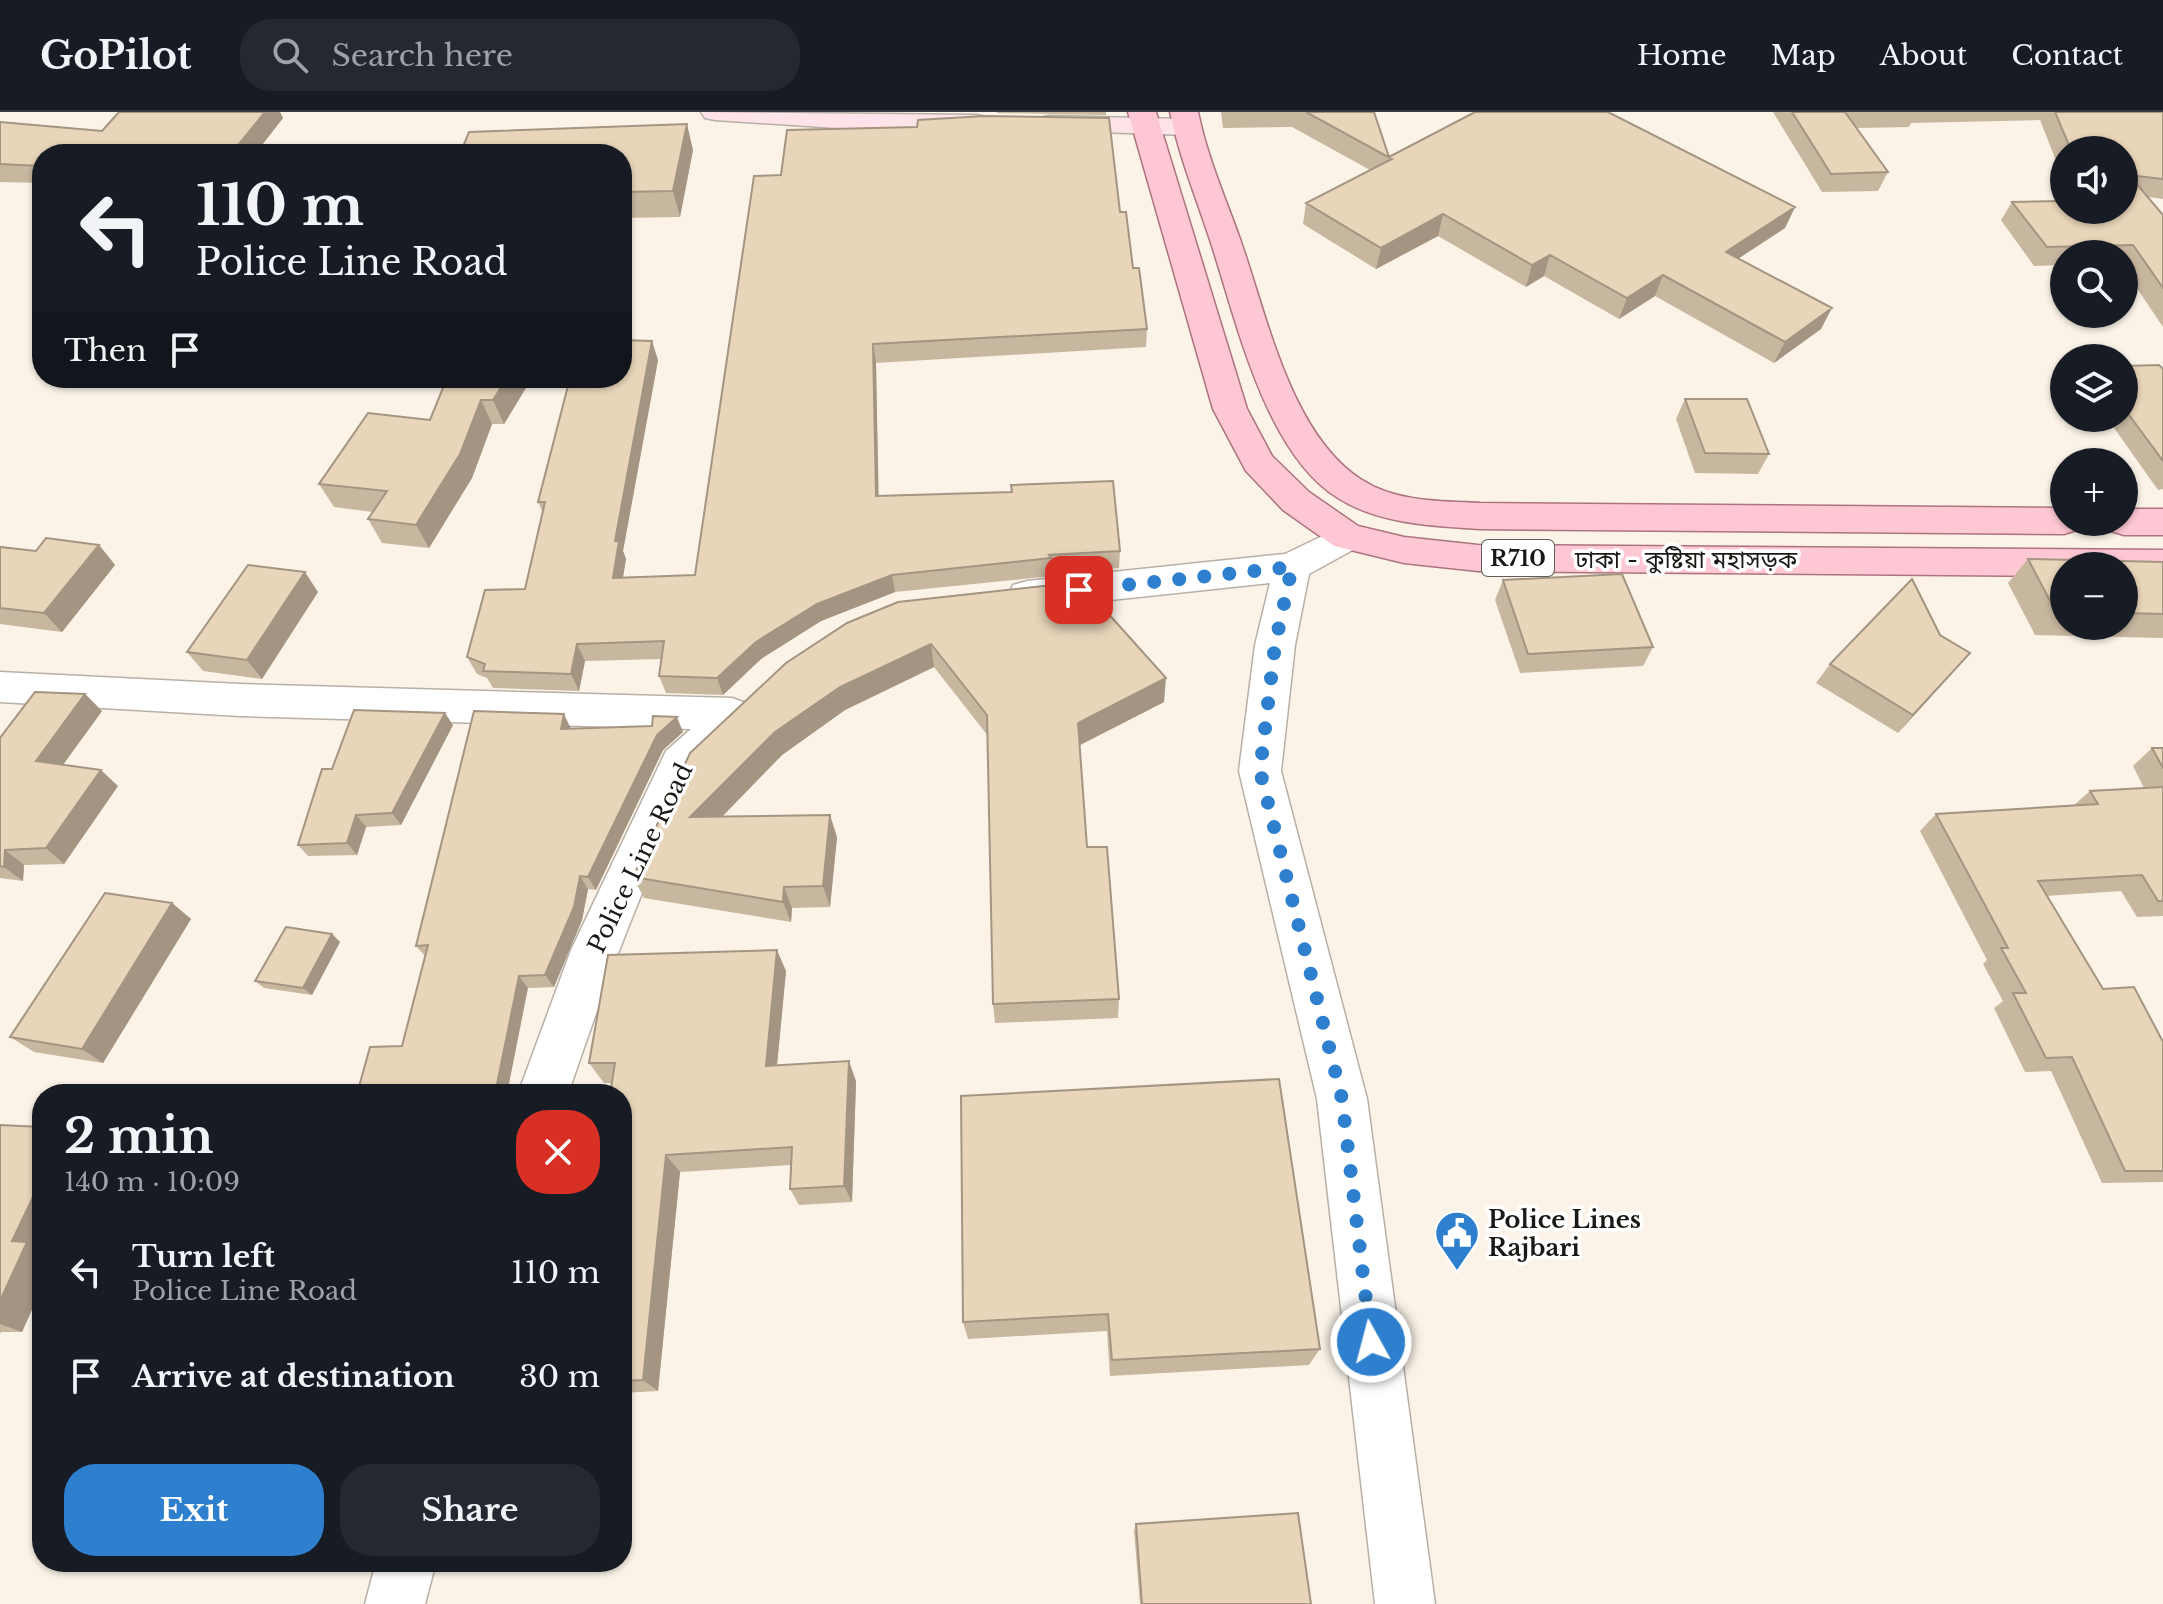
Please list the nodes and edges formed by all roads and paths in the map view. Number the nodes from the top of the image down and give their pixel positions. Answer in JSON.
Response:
{"nodes":[{"id":1,"x":715,"y":112,"type":"edge"},
{"id":2,"x":1144,"y":119,"type":"edge"},
{"id":3,"x":1185,"y":120,"type":"edge"},
{"id":4,"x":2050,"y":521,"type":"edge"},
{"id":5,"x":2138,"y":522,"type":"edge"},
{"id":6,"x":2163,"y":522,"type":"edge"},
{"id":7,"x":1347,"y":537,"type":"junction"},
{"id":8,"x":2163,"y":563,"type":"edge"},
{"id":9,"x":1292,"y":567,"type":"junction"},
{"id":10,"x":991,"y":599,"type":"edge"},
{"id":11,"x":0,"y":687,"type":"edge"},
{"id":12,"x":547,"y":1084,"type":"edge"},
{"id":13,"x":403,"y":1572,"type":"edge"},
{"id":14,"x":395,"y":1604,"type":"edge"},
{"id":15,"x":1405,"y":1604,"type":"edge"}],
"edges":[{"from":1,"to":2,"type":"main road"},
{"from":2,"to":3,"type":"main road"},
{"from":2,"to":7,"type":"main road","name":"ঢাকা - কুষ্টিয়া মহাসড়ক","number":"R710"},
{"from":3,"to":4,"type":"main road","name":"ঢাকা - কুষ্টিয়া মহাসড়ক","number":"R710"},
{"from":5,"to":6,"type":"main road"},
{"from":7,"to":8,"type":"main road","name":"ঢাকা - কুষ্টিয়া মহাসড়ক","number":"R710"},
{"from":7,"to":9,"type":"street"},
{"from":9,"to":10,"type":"street"},
{"from":9,"to":15,"type":"street"},
{"from":11,"to":12,"type":"street","name":"Police Line Road"},
{"from":13,"to":14,"type":"street"}]}
